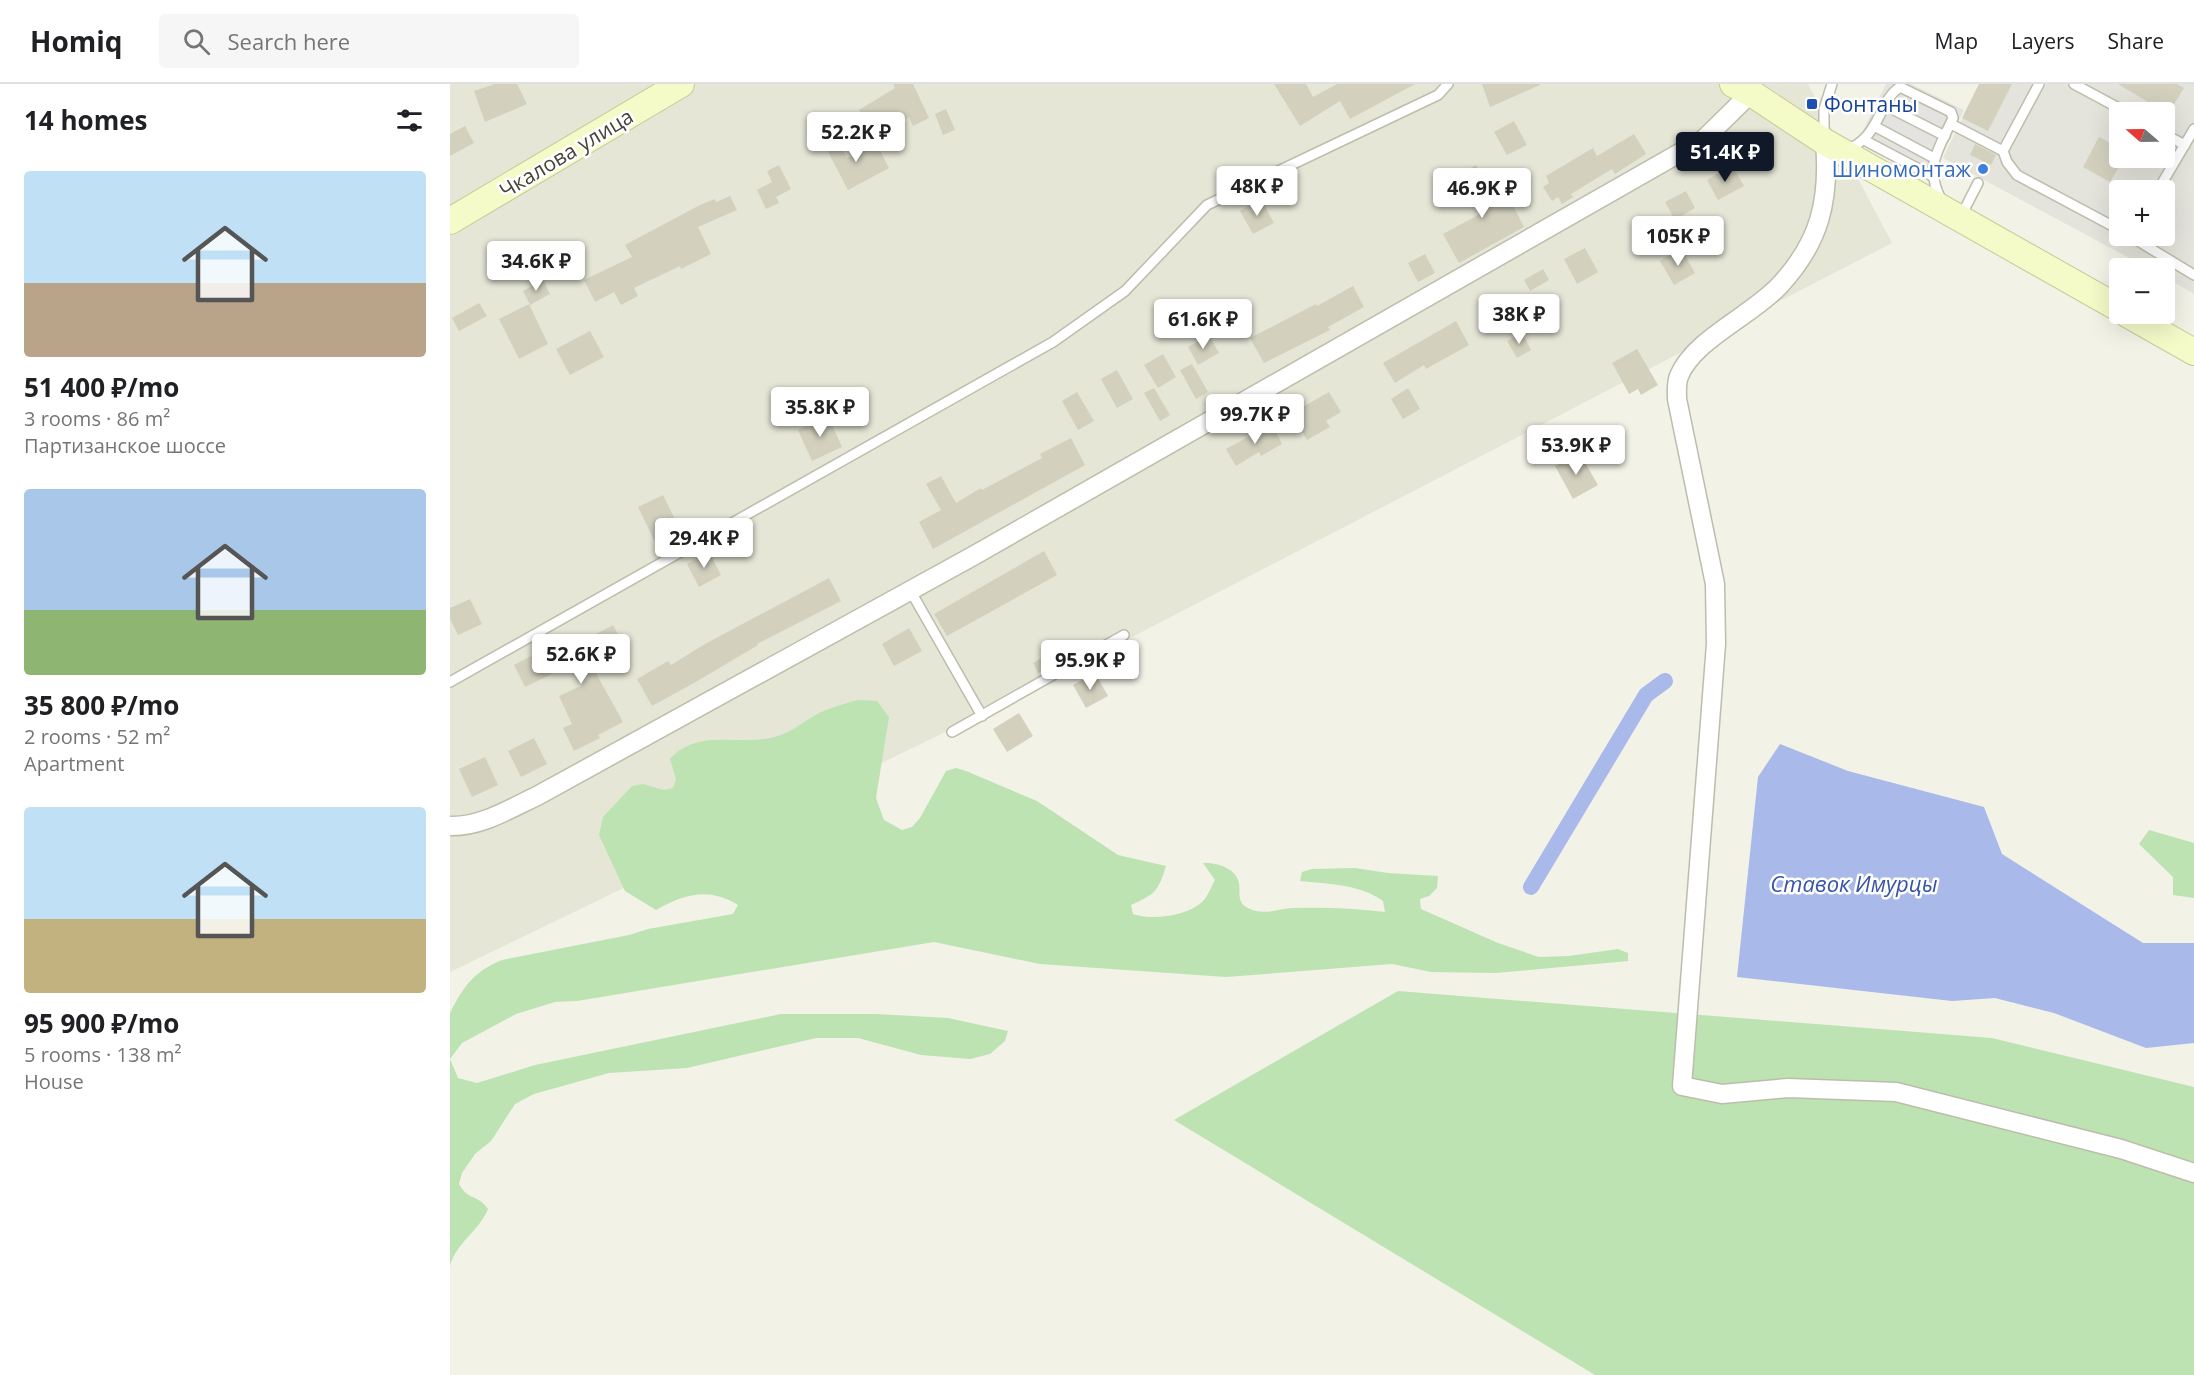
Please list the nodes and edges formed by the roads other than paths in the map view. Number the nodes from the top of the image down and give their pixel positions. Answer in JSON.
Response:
{"nodes":[{"id":1,"x":681,"y":84,"type":"edge"},
{"id":2,"x":1448,"y":84,"type":"edge"},
{"id":3,"x":1832,"y":84,"type":"edge"},
{"id":4,"x":2039,"y":84,"type":"edge"},
{"id":5,"x":2074,"y":84,"type":"edge"},
{"id":6,"x":1747,"y":88,"type":"edge"},
{"id":7,"x":2109,"y":103,"type":"edge"},
{"id":8,"x":1886,"y":106,"type":"junction"},
{"id":9,"x":1951,"y":124,"type":"junction"},
{"id":10,"x":1874,"y":126,"type":"junction"},
{"id":11,"x":2194,"y":129,"type":"edge"},
{"id":12,"x":1945,"y":136,"type":"junction"},
{"id":13,"x":1864,"y":140,"type":"junction"},
{"id":14,"x":2175,"y":140,"type":"edge"},
{"id":15,"x":2185,"y":145,"type":"junction"},
{"id":16,"x":1833,"y":147,"type":"junction"},
{"id":17,"x":2003,"y":151,"type":"junction"},
{"id":18,"x":1934,"y":158,"type":"junction"},
{"id":19,"x":1934,"y":177,"type":"junction"},
{"id":20,"x":2164,"y":180,"type":"edge"},
{"id":21,"x":1978,"y":183,"type":"dead end"},
{"id":22,"x":1954,"y":215,"type":"junction"},
{"id":23,"x":450,"y":221,"type":"edge"},
{"id":24,"x":2109,"y":224,"type":"edge"},
{"id":25,"x":2147,"y":246,"type":"edge"},
{"id":26,"x":2194,"y":275,"type":"edge"},
{"id":27,"x":2109,"y":303,"type":"edge"},
{"id":28,"x":2145,"y":324,"type":"edge"},
{"id":29,"x":2194,"y":352,"type":"edge"},
{"id":30,"x":910,"y":590,"type":"junction"},
{"id":31,"x":1124,"y":635,"type":"dead end"},
{"id":32,"x":450,"y":682,"type":"edge"},
{"id":33,"x":982,"y":716,"type":"junction"},
{"id":34,"x":952,"y":732,"type":"dead end"},
{"id":35,"x":450,"y":826,"type":"edge"},
{"id":36,"x":2194,"y":1173,"type":"edge"}],
"edges":[{"from":1,"to":23,"type":"main road","name":"Чкалова улица"},
{"from":2,"to":32,"type":"lane"},
{"from":3,"to":16,"type":"lane"},
{"from":4,"to":17,"type":"lane"},
{"from":5,"to":7,"type":"lane"},
{"from":6,"to":16,"type":"main road"},
{"from":6,"to":30,"type":"street"},
{"from":8,"to":9,"type":"lane"},
{"from":8,"to":10,"type":"lane"},
{"from":8,"to":12,"type":"lane"},
{"from":9,"to":12,"type":"lane"},
{"from":9,"to":17,"type":"lane"},
{"from":10,"to":13,"type":"lane"},
{"from":10,"to":18,"type":"lane"},
{"from":11,"to":15,"type":"lane"},
{"from":12,"to":18,"type":"lane"},
{"from":13,"to":16,"type":"lane"},
{"from":13,"to":19,"type":"lane"},
{"from":14,"to":15,"type":"lane"},
{"from":15,"to":20,"type":"lane"},
{"from":16,"to":22,"type":"main road"},
{"from":16,"to":36,"type":"street"},
{"from":17,"to":24,"type":"lane"},
{"from":18,"to":19,"type":"lane"},
{"from":19,"to":22,"type":"lane"},
{"from":21,"to":22,"type":"lane"},
{"from":22,"to":27,"type":"main road"},
{"from":25,"to":26,"type":"lane"},
{"from":28,"to":29,"type":"main road"},
{"from":30,"to":33,"type":"lane"},
{"from":30,"to":35,"type":"street"},
{"from":31,"to":33,"type":"lane"},
{"from":33,"to":34,"type":"lane"}]}
